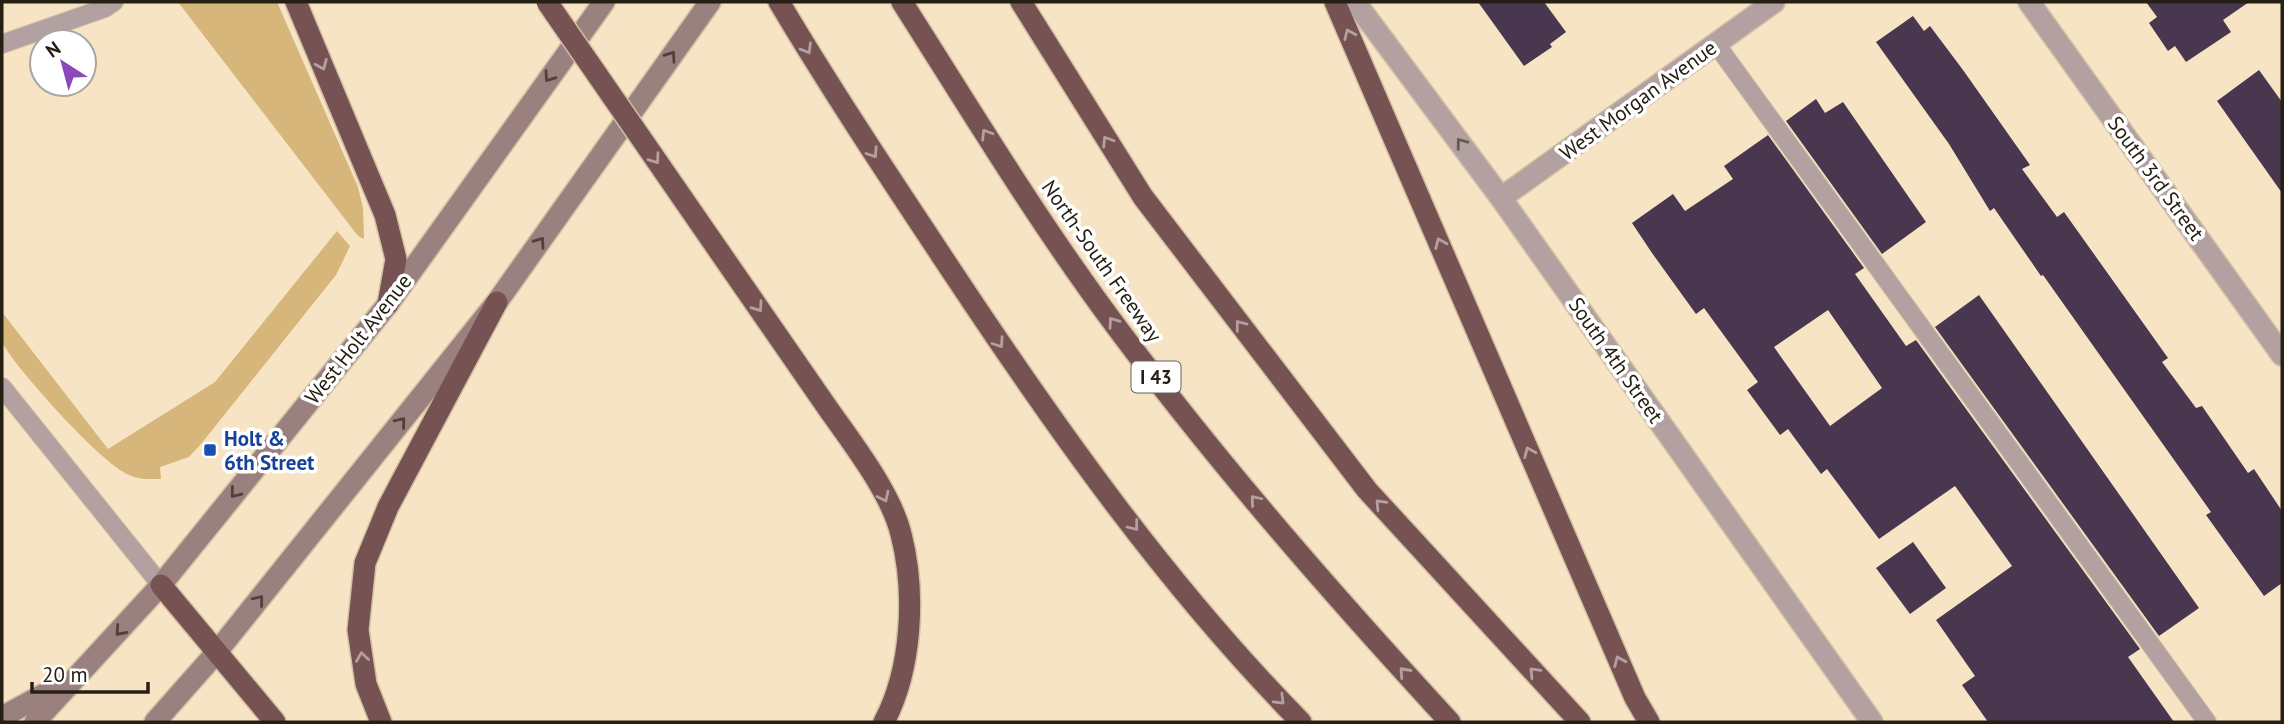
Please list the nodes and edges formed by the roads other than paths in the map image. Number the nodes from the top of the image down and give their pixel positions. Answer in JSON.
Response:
{"nodes":[{"id":1,"x":296,"y":2,"type":"edge"},
{"id":2,"x":547,"y":2,"type":"edge"},
{"id":3,"x":604,"y":2,"type":"edge"},
{"id":4,"x":710,"y":2,"type":"edge"},
{"id":5,"x":779,"y":2,"type":"edge"},
{"id":6,"x":902,"y":2,"type":"edge"},
{"id":7,"x":1021,"y":2,"type":"edge"},
{"id":8,"x":1335,"y":2,"type":"edge"},
{"id":9,"x":1355,"y":2,"type":"edge"},
{"id":10,"x":1774,"y":2,"type":"edge"},
{"id":11,"x":2029,"y":2,"type":"edge"},
{"id":12,"x":109,"y":5,"type":"edge"},
{"id":13,"x":2,"y":44,"type":"edge"},
{"id":14,"x":1716,"y":44,"type":"junction"},
{"id":15,"x":1502,"y":198,"type":"junction"},
{"id":16,"x":497,"y":302,"type":"junction"},
{"id":17,"x":388,"y":304,"type":"junction"},
{"id":18,"x":2282,"y":355,"type":"edge"},
{"id":19,"x":2,"y":387,"type":"edge"},
{"id":20,"x":161,"y":585,"type":"junction"},
{"id":21,"x":216,"y":653,"type":"junction"},
{"id":22,"x":79,"y":676,"type":"junction"},
{"id":23,"x":2,"y":717,"type":"edge"},
{"id":24,"x":35,"y":722,"type":"edge"},
{"id":25,"x":155,"y":722,"type":"edge"},
{"id":26,"x":275,"y":722,"type":"edge"},
{"id":27,"x":381,"y":722,"type":"edge"},
{"id":28,"x":884,"y":722,"type":"edge"},
{"id":29,"x":1301,"y":722,"type":"edge"},
{"id":30,"x":1450,"y":722,"type":"edge"},
{"id":31,"x":1580,"y":722,"type":"edge"},
{"id":32,"x":1649,"y":722,"type":"edge"},
{"id":33,"x":1872,"y":722,"type":"edge"},
{"id":34,"x":2207,"y":722,"type":"edge"}],
"edges":[{"from":1,"to":17,"type":"highway","one_way":true},
{"from":2,"to":28,"type":"highway","one_way":true,"bridge":true},
{"from":3,"to":17,"type":"street","name":"West Holt Avenue","one_way":true},
{"from":16,"to":4,"type":"street","one_way":true},
{"from":5,"to":29,"type":"highway","one_way":true},
{"from":30,"to":6,"type":"highway","name":"North-South Freeway","number":"I 43","one_way":true},
{"from":31,"to":7,"type":"highway","one_way":true},
{"from":32,"to":8,"type":"highway","one_way":true},
{"from":15,"to":9,"type":"street","name":"South 4th Street","one_way":true},
{"from":10,"to":14,"type":"street","name":"West Morgan Avenue"},
{"from":11,"to":18,"type":"street","name":"South 3rd Street"},
{"from":12,"to":13,"type":"lane"},
{"from":14,"to":15,"type":"street","name":"West Morgan Avenue"},
{"from":14,"to":34,"type":"lane"},
{"from":15,"to":33,"type":"street","name":"South 4th Street"},
{"from":21,"to":16,"type":"street","one_way":true},
{"from":27,"to":16,"type":"highway","one_way":true},
{"from":17,"to":20,"type":"street","name":"West Holt Avenue","one_way":true},
{"from":19,"to":20,"type":"lane"},
{"from":20,"to":21,"type":"highway"},
{"from":20,"to":22,"type":"street","name":"West Holt Avenue","one_way":true},
{"from":21,"to":25,"type":"street"},
{"from":21,"to":26,"type":"highway"},
{"from":22,"to":23,"type":"street"},
{"from":22,"to":24,"type":"street","name":"West Holt Avenue"}]}
